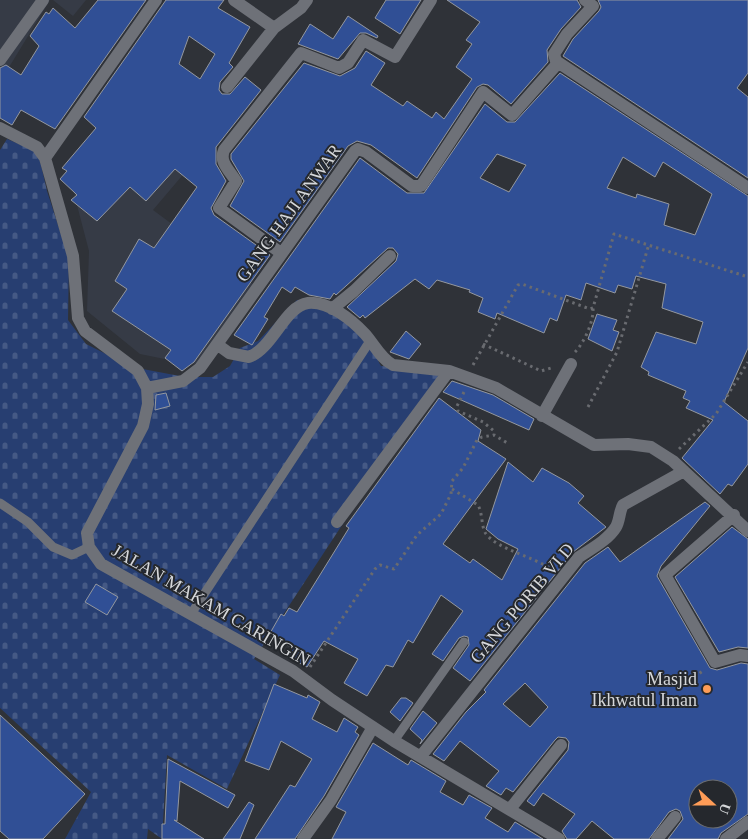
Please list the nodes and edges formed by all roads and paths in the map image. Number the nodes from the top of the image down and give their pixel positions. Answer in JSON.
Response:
{"nodes":[{"id":1,"x":44,"y":0,"type":"edge"},
{"id":2,"x":155,"y":0,"type":"edge"},
{"id":3,"x":234,"y":0,"type":"edge"},
{"id":4,"x":307,"y":0,"type":"edge"},
{"id":5,"x":431,"y":0,"type":"edge"},
{"id":6,"x":585,"y":0,"type":"edge"},
{"id":7,"x":274,"y":28,"type":"junction"},
{"id":8,"x":0,"y":60,"type":"edge"},
{"id":9,"x":558,"y":63,"type":"junction"},
{"id":10,"x":227,"y":88,"type":"dead end"},
{"id":11,"x":0,"y":128,"type":"edge"},
{"id":12,"x":43,"y":155,"type":"junction"},
{"id":13,"x":748,"y":188,"type":"edge"},
{"id":14,"x":649,"y":244,"type":"junction"},
{"id":15,"x":281,"y":253,"type":"junction"},
{"id":16,"x":390,"y":256,"type":"dead end"},
{"id":17,"x":748,"y":277,"type":"edge"},
{"id":18,"x":593,"y":308,"type":"junction"},
{"id":19,"x":332,"y":309,"type":"junction"},
{"id":20,"x":370,"y":341,"type":"junction"},
{"id":21,"x":483,"y":344,"type":"junction"},
{"id":22,"x":218,"y":345,"type":"junction"},
{"id":23,"x":569,"y":359,"type":"joint"},
{"id":24,"x":748,"y":362,"type":"edge"},
{"id":25,"x":557,"y":363,"type":"dead end"},
{"id":26,"x":449,"y":371,"type":"junction"},
{"id":27,"x":468,"y":378,"type":"junction"},
{"id":28,"x":147,"y":388,"type":"junction"},
{"id":29,"x":588,"y":407,"type":"dead end"},
{"id":30,"x":542,"y":416,"type":"junction"},
{"id":31,"x":494,"y":435,"type":"junction"},
{"id":32,"x":509,"y":444,"type":"dead end"},
{"id":33,"x":669,"y":458,"type":"junction"},
{"id":34,"x":684,"y":471,"type":"junction"},
{"id":35,"x":451,"y":488,"type":"junction"},
{"id":36,"x":0,"y":503,"type":"edge"},
{"id":37,"x":734,"y":515,"type":"junction"},
{"id":38,"x":337,"y":522,"type":"dead end"},
{"id":39,"x":748,"y":531,"type":"edge"},
{"id":40,"x":89,"y":547,"type":"junction"},
{"id":41,"x":564,"y":576,"type":"junction"},
{"id":42,"x":191,"y":614,"type":"junction"},
{"id":43,"x":464,"y":642,"type":"dead end"},
{"id":44,"x":748,"y":656,"type":"edge"},
{"id":45,"x":715,"y":662,"type":"junction"},
{"id":46,"x":303,"y":678,"type":"junction"},
{"id":47,"x":684,"y":685,"type":"dead end"},
{"id":48,"x":373,"y":727,"type":"junction"},
{"id":49,"x":394,"y":740,"type":"junction"},
{"id":50,"x":561,"y":745,"type":"dead end"},
{"id":51,"x":421,"y":756,"type":"junction"},
{"id":52,"x":510,"y":809,"type":"junction"},
{"id":53,"x":675,"y":817,"type":"dead end"},
{"id":54,"x":748,"y":822,"type":"edge"},
{"id":55,"x":303,"y":839,"type":"edge"},
{"id":56,"x":559,"y":839,"type":"edge"},
{"id":57,"x":657,"y":839,"type":"edge"},
{"id":58,"x":726,"y":839,"type":"edge"}],
"edges":[{"from":1,"to":8,"type":"street"},
{"from":2,"to":12,"type":"street"},
{"from":3,"to":7,"type":"street"},
{"from":4,"to":7,"type":"street"},
{"from":5,"to":15,"type":"street"},
{"from":6,"to":9,"type":"street"},
{"from":7,"to":10,"type":"street"},
{"from":9,"to":13,"type":"street"},
{"from":9,"to":15,"type":"street","name":"GANG HAJI ANWAR"},
{"from":11,"to":12,"type":"street"},
{"from":12,"to":28,"type":"street"},
{"from":14,"to":17,"type":"path"},
{"from":14,"to":18,"type":"path"},
{"from":14,"to":29,"type":"path"},
{"from":15,"to":22,"type":"street","name":"GANG HAJI ANWAR"},
{"from":16,"to":19,"type":"street"},
{"from":18,"to":21,"type":"path"},
{"from":18,"to":23,"type":"path"},
{"from":19,"to":20,"type":"street"},
{"from":19,"to":22,"type":"street"},
{"from":20,"to":26,"type":"street"},
{"from":20,"to":42,"type":"lane"},
{"from":21,"to":25,"type":"path"},
{"from":21,"to":27,"type":"path"},
{"from":22,"to":28,"type":"street","name":"GANG HAJI ANWAR"},
{"from":23,"to":30,"type":"street"},
{"from":24,"to":33,"type":"path"},
{"from":26,"to":27,"type":"street"},
{"from":26,"to":38,"type":"street"},
{"from":27,"to":30,"type":"street"},
{"from":27,"to":31,"type":"path"},
{"from":28,"to":40,"type":"street","name":"JALAN MAKAM CARINGIN"},
{"from":30,"to":33,"type":"street"},
{"from":31,"to":32,"type":"path"},
{"from":31,"to":35,"type":"path"},
{"from":33,"to":34,"type":"street"},
{"from":34,"to":37,"type":"street"},
{"from":34,"to":41,"type":"street","name":"GANG PORIB VI D"},
{"from":35,"to":41,"type":"path"},
{"from":35,"to":46,"type":"path"},
{"from":36,"to":40,"type":"lane"},
{"from":37,"to":39,"type":"street"},
{"from":37,"to":45,"type":"street"},
{"from":40,"to":42,"type":"street","name":"JALAN MAKAM CARINGIN"},
{"from":41,"to":51,"type":"street","name":"GANG PORIB VI D"},
{"from":42,"to":46,"type":"street","name":"JALAN MAKAM CARINGIN"},
{"from":43,"to":49,"type":"lane"},
{"from":44,"to":45,"type":"street"},
{"from":45,"to":47,"type":"path"},
{"from":46,"to":48,"type":"street","name":"JALAN MAKAM CARINGIN"},
{"from":48,"to":49,"type":"street","name":"JALAN MAKAM CARINGIN"},
{"from":48,"to":55,"type":"street"},
{"from":49,"to":51,"type":"street","name":"JALAN MAKAM CARINGIN"},
{"from":50,"to":52,"type":"street"},
{"from":51,"to":52,"type":"street","name":"JALAN MAKAM CARINGIN"},
{"from":52,"to":56,"type":"street","name":"JALAN MAKAM CARINGIN"},
{"from":53,"to":57,"type":"street"},
{"from":54,"to":58,"type":"street"}]}
